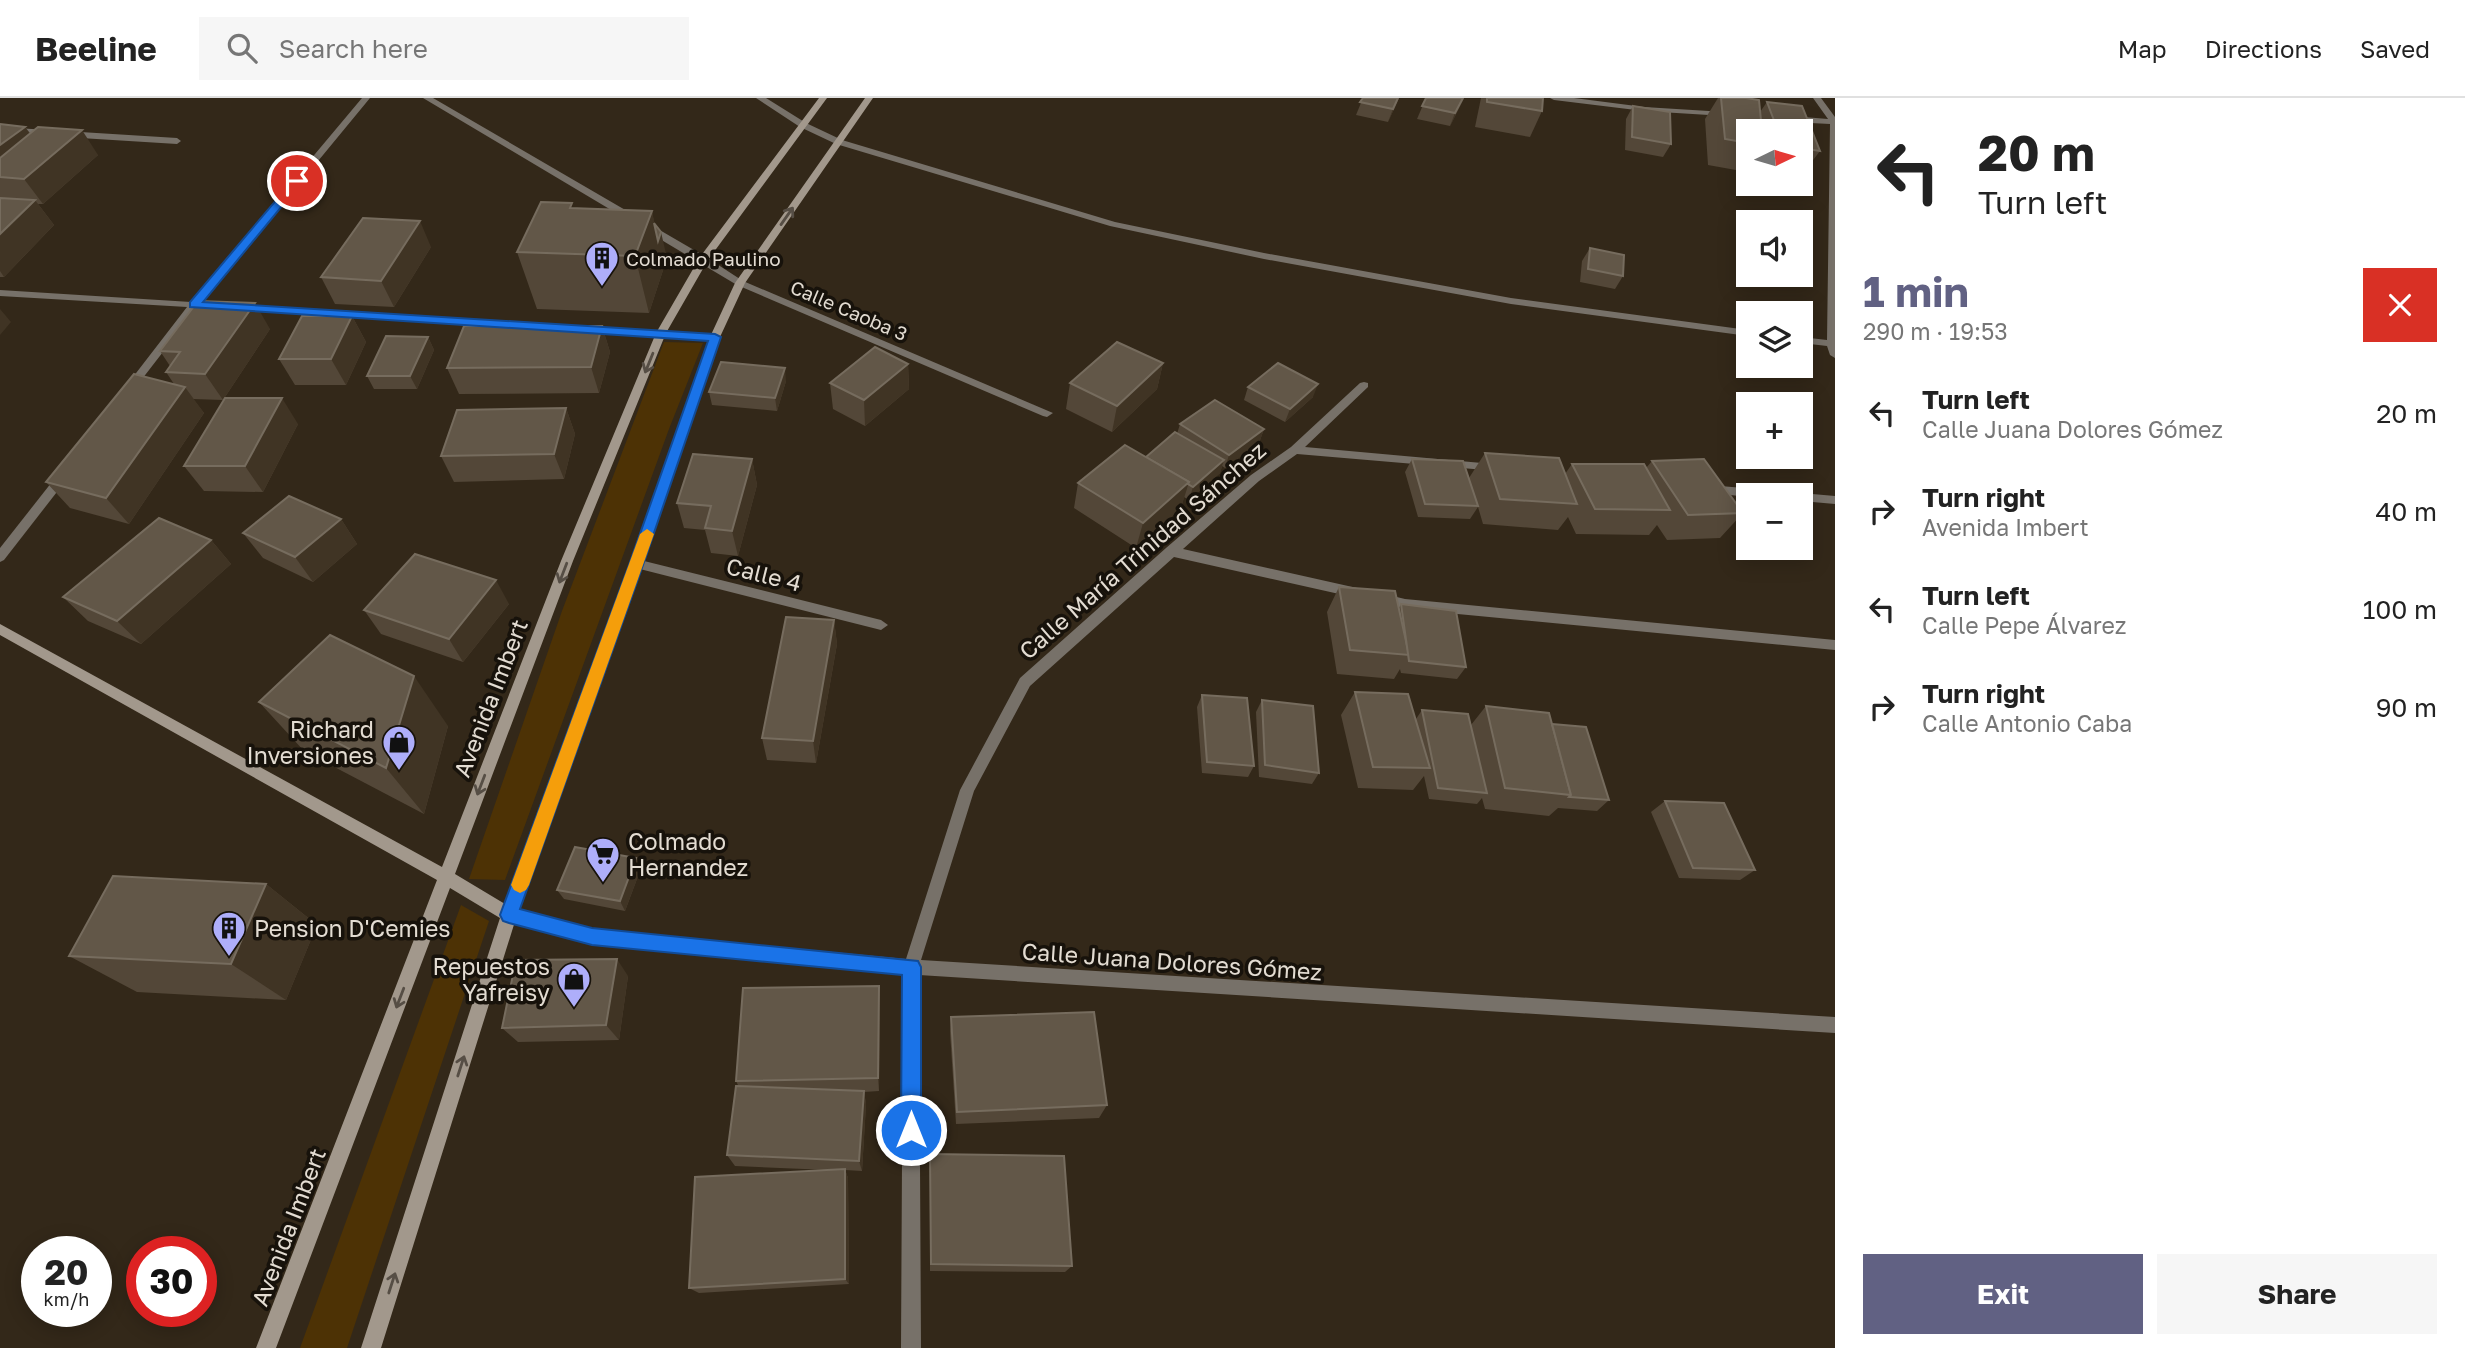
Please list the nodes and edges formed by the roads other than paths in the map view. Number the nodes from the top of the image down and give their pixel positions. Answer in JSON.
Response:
{"nodes":[{"id":1,"x":366,"y":98,"type":"edge"},
{"id":2,"x":427,"y":98,"type":"edge"},
{"id":3,"x":760,"y":98,"type":"edge"},
{"id":4,"x":822,"y":98,"type":"edge"},
{"id":5,"x":869,"y":98,"type":"edge"},
{"id":6,"x":1553,"y":98,"type":"edge"},
{"id":7,"x":1816,"y":98,"type":"edge"},
{"id":8,"x":1739,"y":115,"type":"edge"},
{"id":9,"x":1779,"y":118,"type":"edge"},
{"id":10,"x":1834,"y":122,"type":"edge"},
{"id":11,"x":803,"y":125,"type":"junction"},
{"id":12,"x":0,"y":130,"type":"edge"},
{"id":13,"x":177,"y":141,"type":"dead end"},
{"id":14,"x":839,"y":142,"type":"junction"},
{"id":15,"x":703,"y":259,"type":"junction"},
{"id":16,"x":740,"y":283,"type":"junction"},
{"id":17,"x":0,"y":293,"type":"edge"},
{"id":18,"x":194,"y":305,"type":"junction"},
{"id":19,"x":565,"y":327,"type":"edge"},
{"id":20,"x":579,"y":328,"type":"edge"},
{"id":21,"x":1736,"y":331,"type":"edge"},
{"id":22,"x":661,"y":333,"type":"junction"},
{"id":23,"x":715,"y":337,"type":"junction"},
{"id":24,"x":1813,"y":343,"type":"edge"},
{"id":25,"x":1834,"y":347,"type":"edge"},
{"id":26,"x":1364,"y":384,"type":"dead end"},
{"id":27,"x":118,"y":404,"type":"edge"},
{"id":28,"x":1047,"y":413,"type":"dead end"},
{"id":29,"x":1296,"y":450,"type":"junction"},
{"id":30,"x":68,"y":469,"type":"edge"},
{"id":31,"x":1503,"y":469,"type":"edge"},
{"id":32,"x":1697,"y":488,"type":"edge"},
{"id":33,"x":1736,"y":491,"type":"edge"},
{"id":34,"x":1813,"y":498,"type":"edge"},
{"id":35,"x":1835,"y":500,"type":"edge"},
{"id":36,"x":1170,"y":551,"type":"junction"},
{"id":37,"x":0,"y":557,"type":"edge"},
{"id":38,"x":636,"y":565,"type":"junction"},
{"id":39,"x":881,"y":625,"type":"dead end"},
{"id":40,"x":0,"y":629,"type":"edge"},
{"id":41,"x":1835,"y":645,"type":"edge"},
{"id":42,"x":446,"y":877,"type":"junction"},
{"id":43,"x":509,"y":915,"type":"junction"},
{"id":44,"x":911,"y":967,"type":"junction"},
{"id":45,"x":1835,"y":1025,"type":"edge"},
{"id":46,"x":266,"y":1348,"type":"edge"},
{"id":47,"x":371,"y":1348,"type":"edge"},
{"id":48,"x":911,"y":1348,"type":"edge"}],
"edges":[{"from":1,"to":18,"type":"street"},
{"from":2,"to":15,"type":"street","name":"Calle Caoba 3"},
{"from":3,"to":11,"type":"street"},
{"from":4,"to":11,"type":"main road","name":"Avenida Imbert"},
{"from":5,"to":14,"type":"main road"},
{"from":6,"to":8,"type":"street"},
{"from":7,"to":10,"type":"street"},
{"from":9,"to":10,"type":"street"},
{"from":10,"to":25,"type":"street"},
{"from":11,"to":14,"type":"street"},
{"from":11,"to":15,"type":"main road","name":"Avenida Imbert"},
{"from":12,"to":13,"type":"street"},
{"from":16,"to":14,"type":"main road","one_way":true},
{"from":14,"to":21,"type":"street"},
{"from":15,"to":16,"type":"street","name":"Calle Caoba 3"},
{"from":15,"to":22,"type":"main road","name":"Avenida Imbert"},
{"from":16,"to":23,"type":"main road"},
{"from":16,"to":28,"type":"street","name":"Calle Caoba 3"},
{"from":17,"to":18,"type":"street"},
{"from":18,"to":19,"type":"street"},
{"from":18,"to":27,"type":"street"},
{"from":20,"to":22,"type":"street"},
{"from":22,"to":23,"type":"street"},
{"from":22,"to":42,"type":"main road","name":"Avenida Imbert","one_way":true},
{"from":23,"to":38,"type":"main road"},
{"from":24,"to":25,"type":"street"},
{"from":26,"to":29,"type":"street","name":"Calle María Trinidad Sánchez"},
{"from":29,"to":31,"type":"street"},
{"from":29,"to":36,"type":"street","name":"Calle María Trinidad Sánchez"},
{"from":30,"to":37,"type":"street"},
{"from":32,"to":33,"type":"street"},
{"from":34,"to":35,"type":"street"},
{"from":36,"to":41,"type":"street"},
{"from":36,"to":44,"type":"street","name":"Calle María Trinidad Sánchez"},
{"from":38,"to":39,"type":"street","name":"Calle 4"},
{"from":38,"to":43,"type":"main road"},
{"from":40,"to":42,"type":"main road"},
{"from":42,"to":43,"type":"main road"},
{"from":42,"to":46,"type":"main road","name":"Avenida Imbert","one_way":true},
{"from":43,"to":44,"type":"street","name":"Calle Juana Dolores Gómez"},
{"from":47,"to":43,"type":"main road","one_way":true},
{"from":44,"to":45,"type":"street","name":"Calle Juana Dolores Gómez"},
{"from":44,"to":48,"type":"street","name":"Calle María Trinidad Sánchez"}]}
